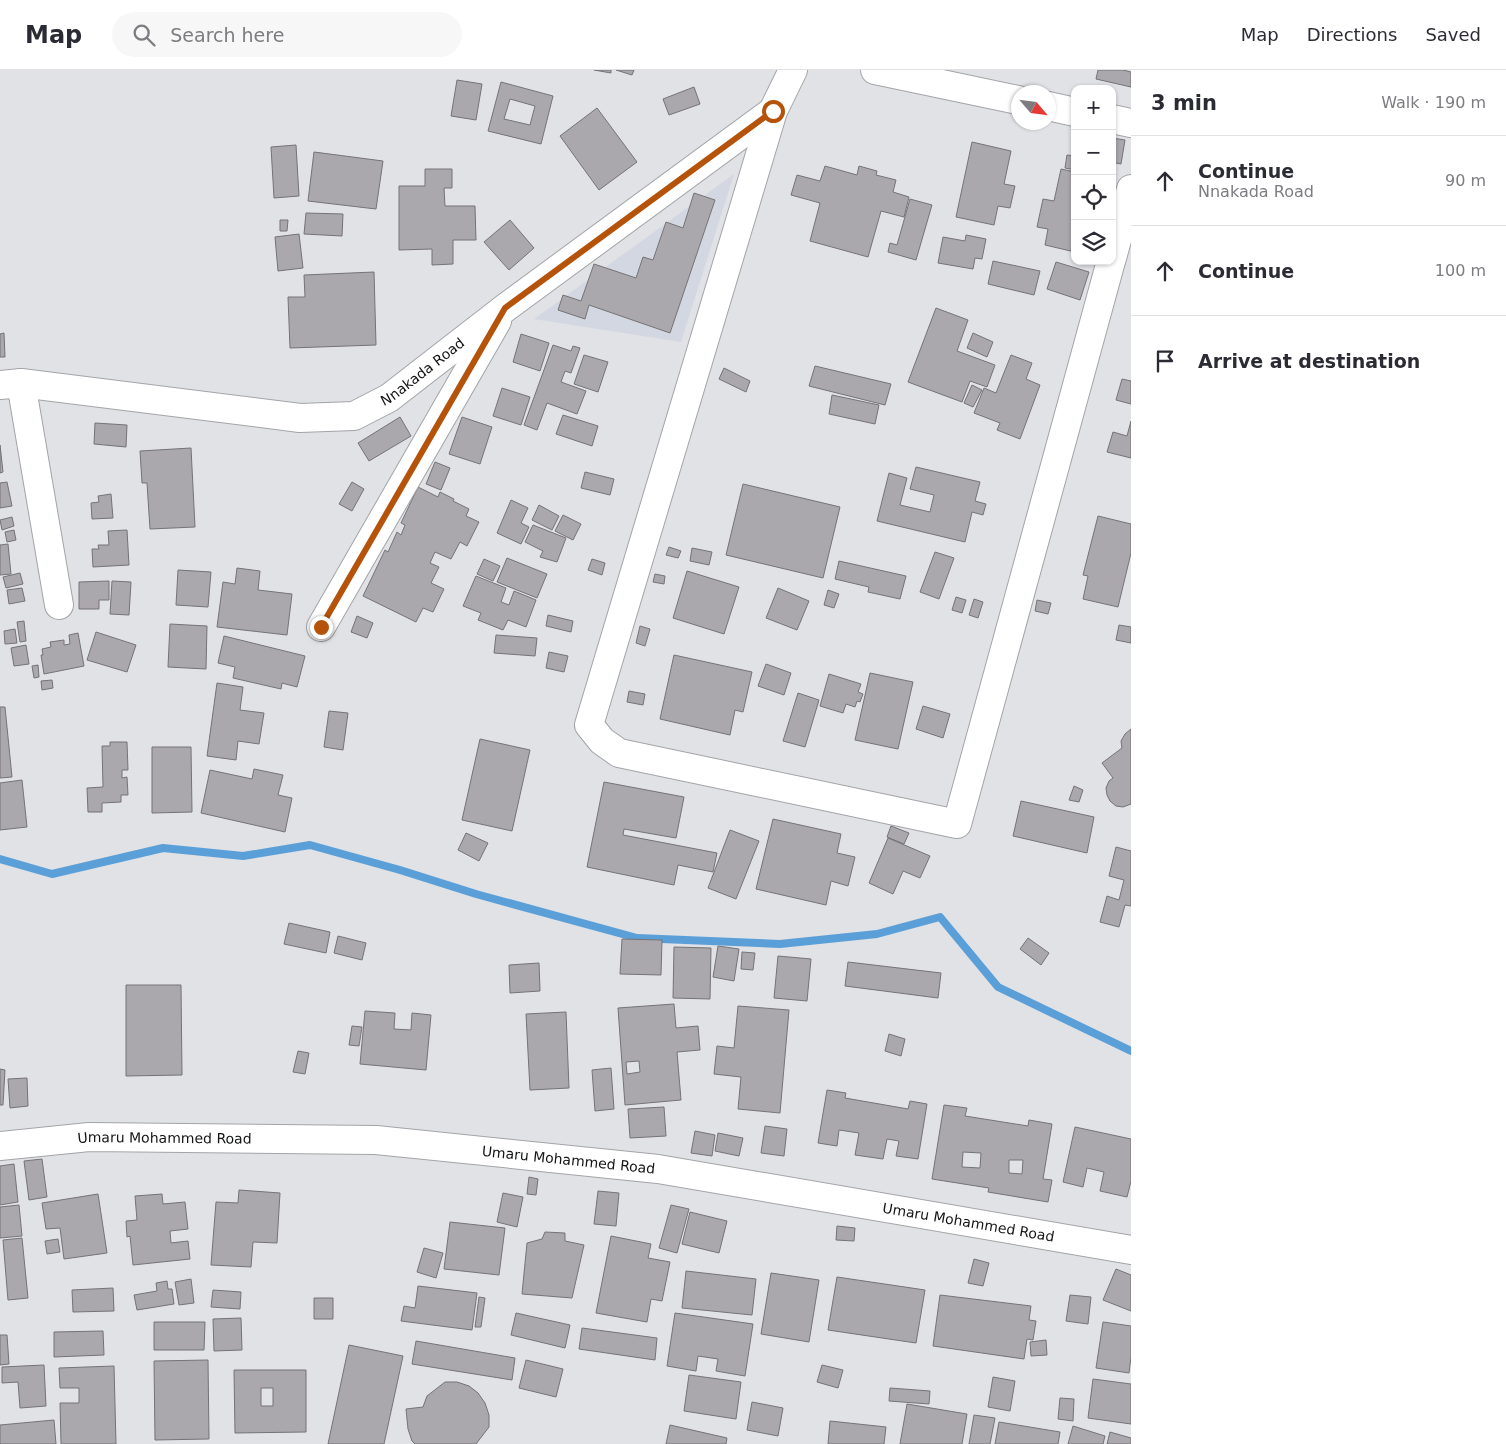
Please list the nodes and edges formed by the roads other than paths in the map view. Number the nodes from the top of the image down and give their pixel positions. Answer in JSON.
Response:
{"nodes":[{"id":1,"x":793,"y":70,"type":"edge"},
{"id":2,"x":875,"y":70,"type":"edge"},
{"id":3,"x":1011,"y":99,"type":"edge"},
{"id":4,"x":1056,"y":108,"type":"edge"},
{"id":5,"x":773,"y":111,"type":"junction"},
{"id":6,"x":1071,"y":111,"type":"edge"},
{"id":7,"x":1116,"y":120,"type":"edge"},
{"id":8,"x":1131,"y":123,"type":"edge"},
{"id":9,"x":1131,"y":189,"type":"edge"},
{"id":10,"x":1116,"y":243,"type":"edge"},
{"id":11,"x":1110,"y":265,"type":"edge"},
{"id":12,"x":505,"y":308,"type":"junction"},
{"id":13,"x":11,"y":384,"type":"edge"},
{"id":14,"x":59,"y":605,"type":"dead end"},
{"id":15,"x":321,"y":627,"type":"dead end"},
{"id":16,"x":0,"y":1146,"type":"edge"},
{"id":17,"x":1131,"y":1250,"type":"edge"}],
"edges":[{"from":1,"to":5,"type":"street"},
{"from":2,"to":3,"type":"street"},
{"from":4,"to":6,"type":"street"},
{"from":5,"to":11,"type":"street"},
{"from":5,"to":12,"type":"street","name":"Nnakada Road"},
{"from":7,"to":8,"type":"street"},
{"from":9,"to":10,"type":"street"},
{"from":12,"to":13,"type":"street","name":"Nnakada Road"},
{"from":12,"to":15,"type":"street"},
{"from":13,"to":14,"type":"street"},
{"from":16,"to":17,"type":"street","name":"Umaru Mohammed Road"}]}
